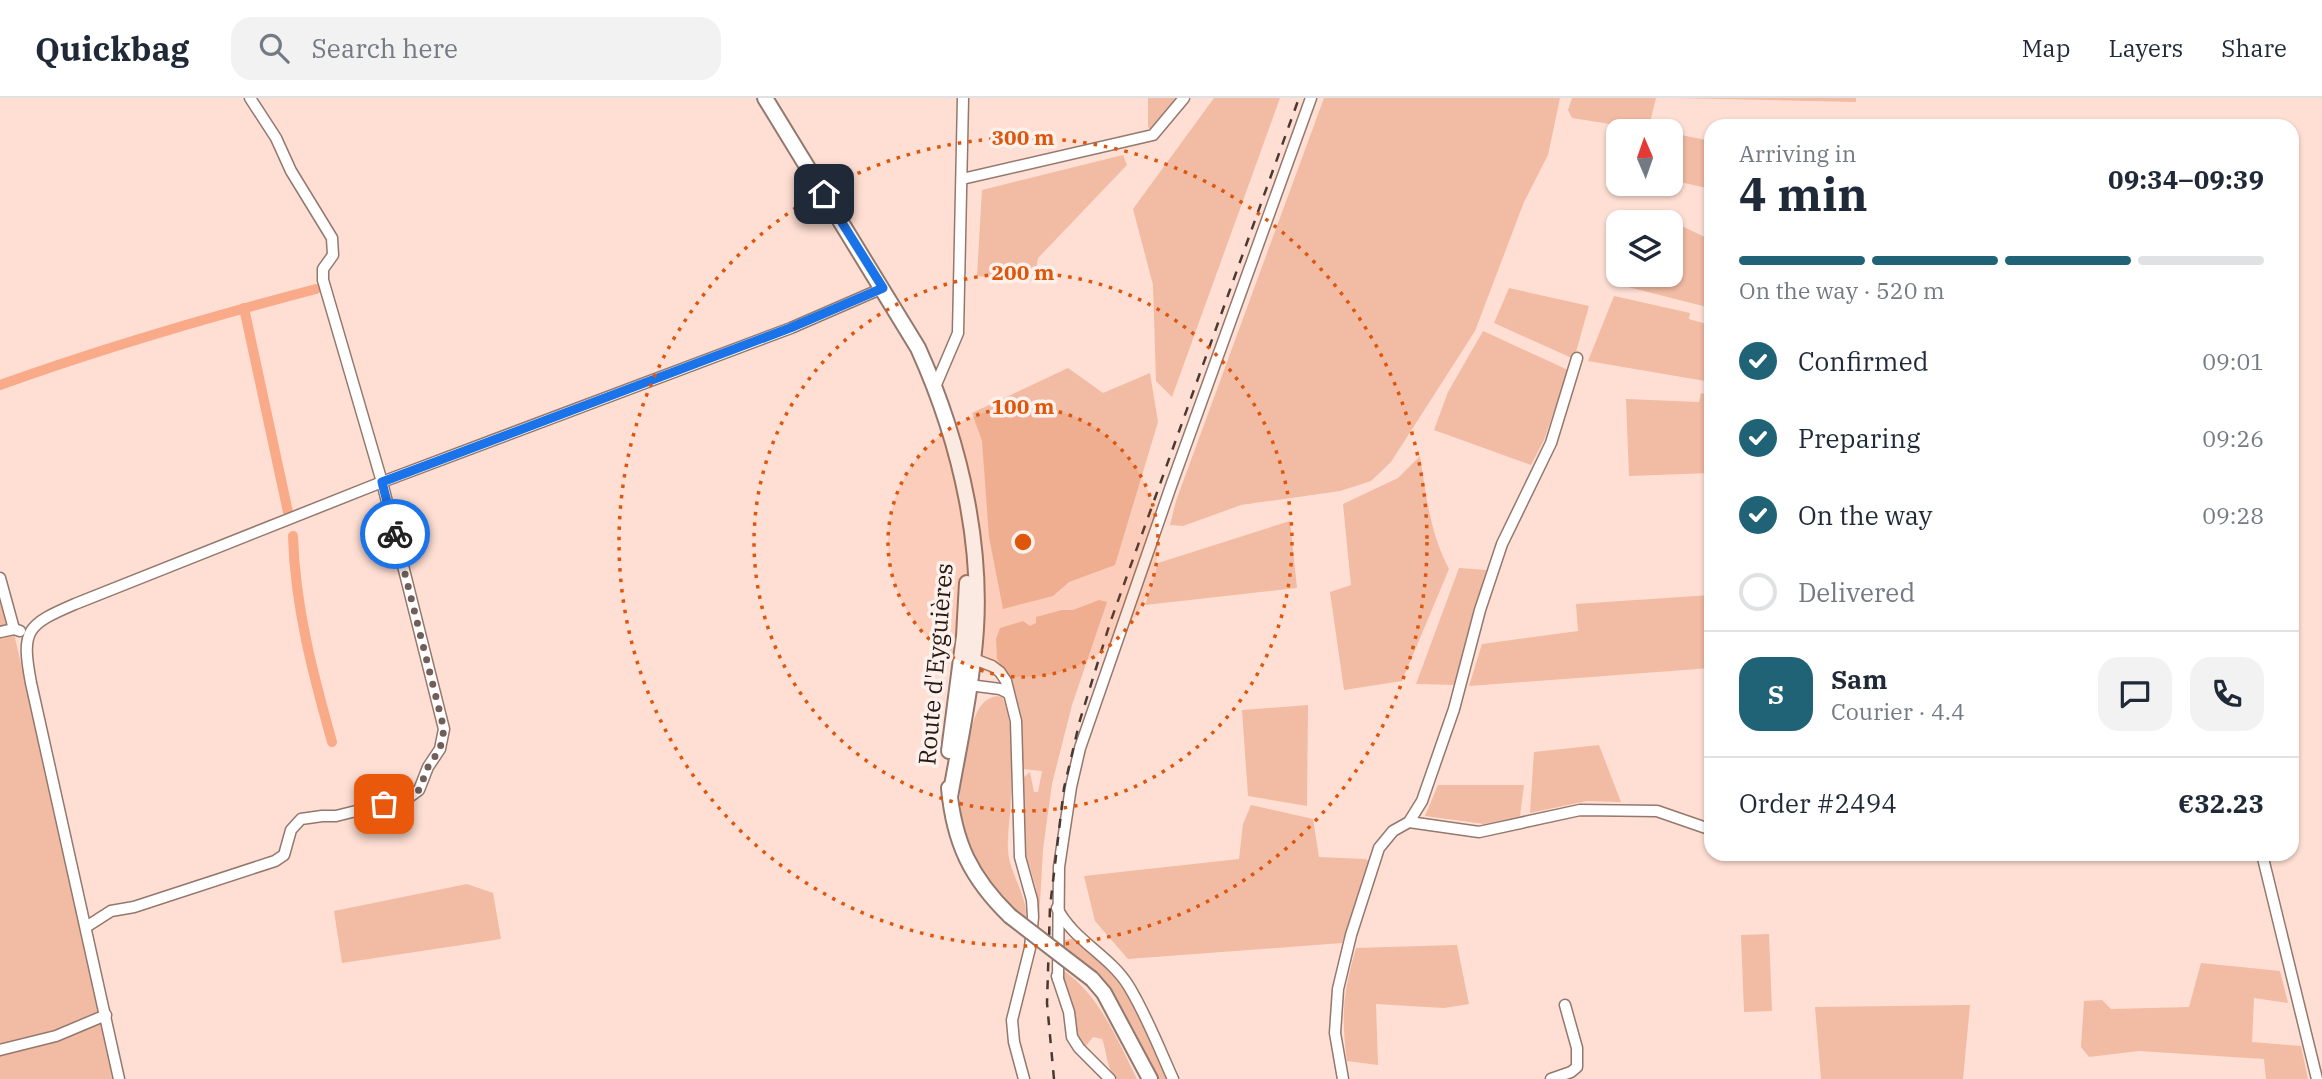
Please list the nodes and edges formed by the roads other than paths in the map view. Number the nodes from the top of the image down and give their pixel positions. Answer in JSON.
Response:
{"nodes":[{"id":1,"x":250,"y":98,"type":"edge"},
{"id":2,"x":765,"y":98,"type":"edge"},
{"id":3,"x":963,"y":98,"type":"edge"},
{"id":4,"x":1184,"y":98,"type":"edge"},
{"id":5,"x":1311,"y":98,"type":"edge"},
{"id":6,"x":962,"y":179,"type":"junction"},
{"id":7,"x":883,"y":288,"type":"junction"},
{"id":8,"x":1577,"y":358,"type":"dead end"},
{"id":9,"x":935,"y":387,"type":"junction"},
{"id":10,"x":382,"y":482,"type":"junction"},
{"id":11,"x":965,"y":494,"type":"junction"},
{"id":12,"x":0,"y":578,"type":"edge"},
{"id":13,"x":14,"y":629,"type":"junction"},
{"id":14,"x":0,"y":632,"type":"edge"},
{"id":15,"x":28,"y":635,"type":"junction"},
{"id":16,"x":967,"y":676,"type":"junction"},
{"id":17,"x":1008,"y":694,"type":"junction"},
{"id":18,"x":1409,"y":822,"type":"junction"},
{"id":19,"x":1704,"y":827,"type":"edge"},
{"id":20,"x":2265,"y":861,"type":"edge"},
{"id":21,"x":1057,"y":908,"type":"junction"},
{"id":22,"x":86,"y":927,"type":"junction"},
{"id":23,"x":1565,"y":1005,"type":"dead end"},
{"id":24,"x":106,"y":1015,"type":"junction"},
{"id":25,"x":0,"y":1050,"type":"edge"},
{"id":26,"x":119,"y":1079,"type":"edge"},
{"id":27,"x":1024,"y":1079,"type":"edge"},
{"id":28,"x":1110,"y":1079,"type":"edge"},
{"id":29,"x":1150,"y":1079,"type":"edge"},
{"id":30,"x":1173,"y":1079,"type":"edge"},
{"id":31,"x":1343,"y":1079,"type":"edge"},
{"id":32,"x":1550,"y":1079,"type":"edge"},
{"id":33,"x":2317,"y":1079,"type":"edge"}],
"edges":[{"from":1,"to":10,"type":"street"},
{"from":2,"to":7,"type":"main road","name":"Route d'Eyguières"},
{"from":3,"to":6,"type":"street"},
{"from":4,"to":6,"type":"street"},
{"from":5,"to":21,"type":"street"},
{"from":6,"to":9,"type":"street"},
{"from":7,"to":9,"type":"main road","name":"Route d'Eyguières"},
{"from":7,"to":10,"type":"street"},
{"from":8,"to":18,"type":"street"},
{"from":9,"to":11,"type":"main road","name":"Route d'Eyguières"},
{"from":10,"to":15,"type":"street"},
{"from":10,"to":22,"type":"street"},
{"from":11,"to":16,"type":"main road","name":"Route d'Eyguières"},
{"from":11,"to":16,"type":"main road","name":"Route d'Eyguières"},
{"from":12,"to":13,"type":"street"},
{"from":13,"to":14,"type":"street"},
{"from":13,"to":15,"type":"street"},
{"from":15,"to":22,"type":"street"},
{"from":16,"to":17,"type":"street"},
{"from":16,"to":17,"type":"street"},
{"from":16,"to":29,"type":"main road","name":"Route d'Eyguières","bridge":true},
{"from":17,"to":27,"type":"street"},
{"from":18,"to":19,"type":"street"},
{"from":18,"to":31,"type":"street"},
{"from":20,"to":33,"type":"street"},
{"from":21,"to":28,"type":"street"},
{"from":21,"to":30,"type":"street"},
{"from":22,"to":24,"type":"street"},
{"from":23,"to":32,"type":"street"},
{"from":24,"to":25,"type":"street"},
{"from":24,"to":26,"type":"street"}]}
